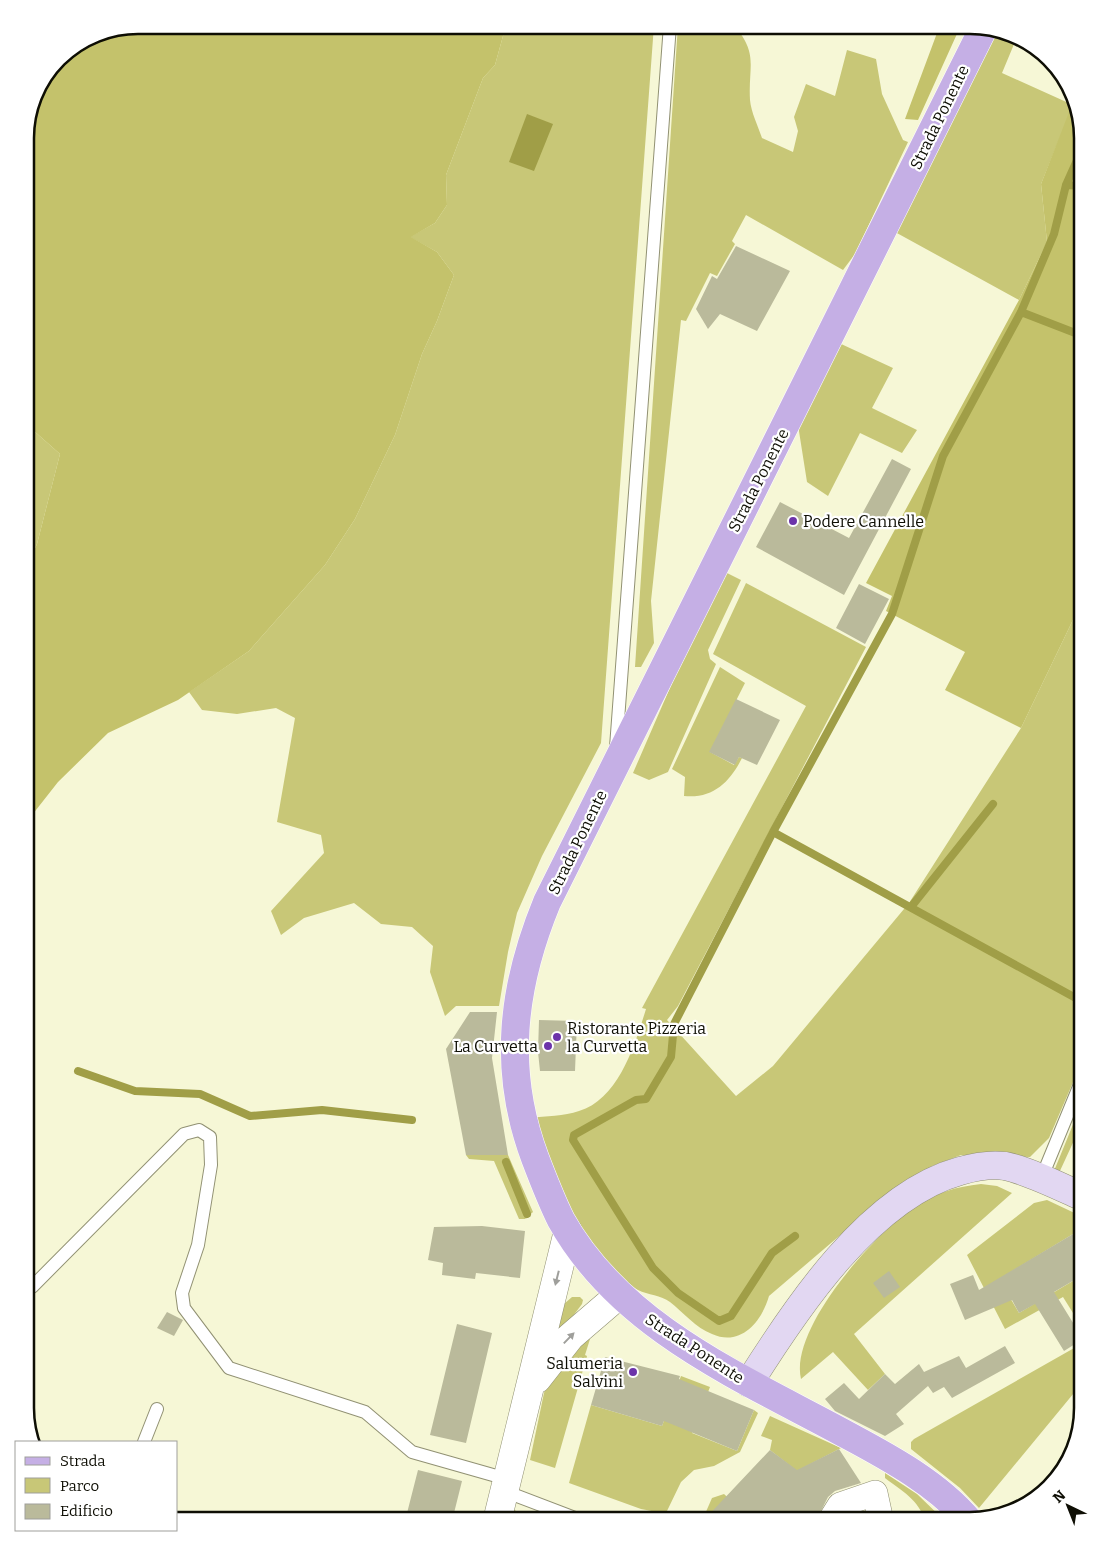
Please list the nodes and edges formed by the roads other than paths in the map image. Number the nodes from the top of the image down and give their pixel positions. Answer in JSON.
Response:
{"nodes":[{"id":1,"x":669,"y":34,"type":"edge"},
{"id":2,"x":980,"y":34,"type":"edge"},
{"id":3,"x":615,"y":764,"type":"junction"},
{"id":4,"x":1074,"y":1099,"type":"edge"},
{"id":5,"x":1041,"y":1179,"type":"junction"},
{"id":6,"x":1074,"y":1193,"type":"edge"},
{"id":7,"x":568,"y":1231,"type":"junction"},
{"id":8,"x":34,"y":1285,"type":"edge"},
{"id":9,"x":620,"y":1294,"type":"junction"},
{"id":10,"x":749,"y":1383,"type":"junction"},
{"id":11,"x":529,"y":1390,"type":"junction"},
{"id":12,"x":157,"y":1409,"type":"dead end"},
{"id":13,"x":144,"y":1441,"type":"edge"},
{"id":14,"x":506,"y":1485,"type":"junction"},
{"id":15,"x":499,"y":1512,"type":"edge"},
{"id":16,"x":564,"y":1512,"type":"edge"},
{"id":17,"x":836,"y":1512,"type":"edge"},
{"id":18,"x":879,"y":1512,"type":"edge"},
{"id":19,"x":960,"y":1512,"type":"edge"}],
"edges":[{"from":1,"to":3,"type":"lane"},
{"from":2,"to":3,"type":"main road","name":"Strada Ponente"},
{"from":3,"to":7,"type":"main road","name":"Strada Ponente"},
{"from":4,"to":5,"type":"lane"},
{"from":5,"to":6,"type":"main road"},
{"from":5,"to":10,"type":"main road"},
{"from":7,"to":9,"type":"main road","name":"Strada Ponente"},
{"from":7,"to":11,"type":"street","one_way":true},
{"from":8,"to":14,"type":"lane"},
{"from":9,"to":10,"type":"main road","name":"Strada Ponente"},
{"from":11,"to":9,"type":"street","one_way":true},
{"from":10,"to":19,"type":"main road","name":"Strada Ponente"},
{"from":11,"to":14,"type":"street"},
{"from":12,"to":13,"type":"lane"},
{"from":14,"to":15,"type":"street"},
{"from":14,"to":16,"type":"lane"},
{"from":17,"to":18,"type":"street"}]}
